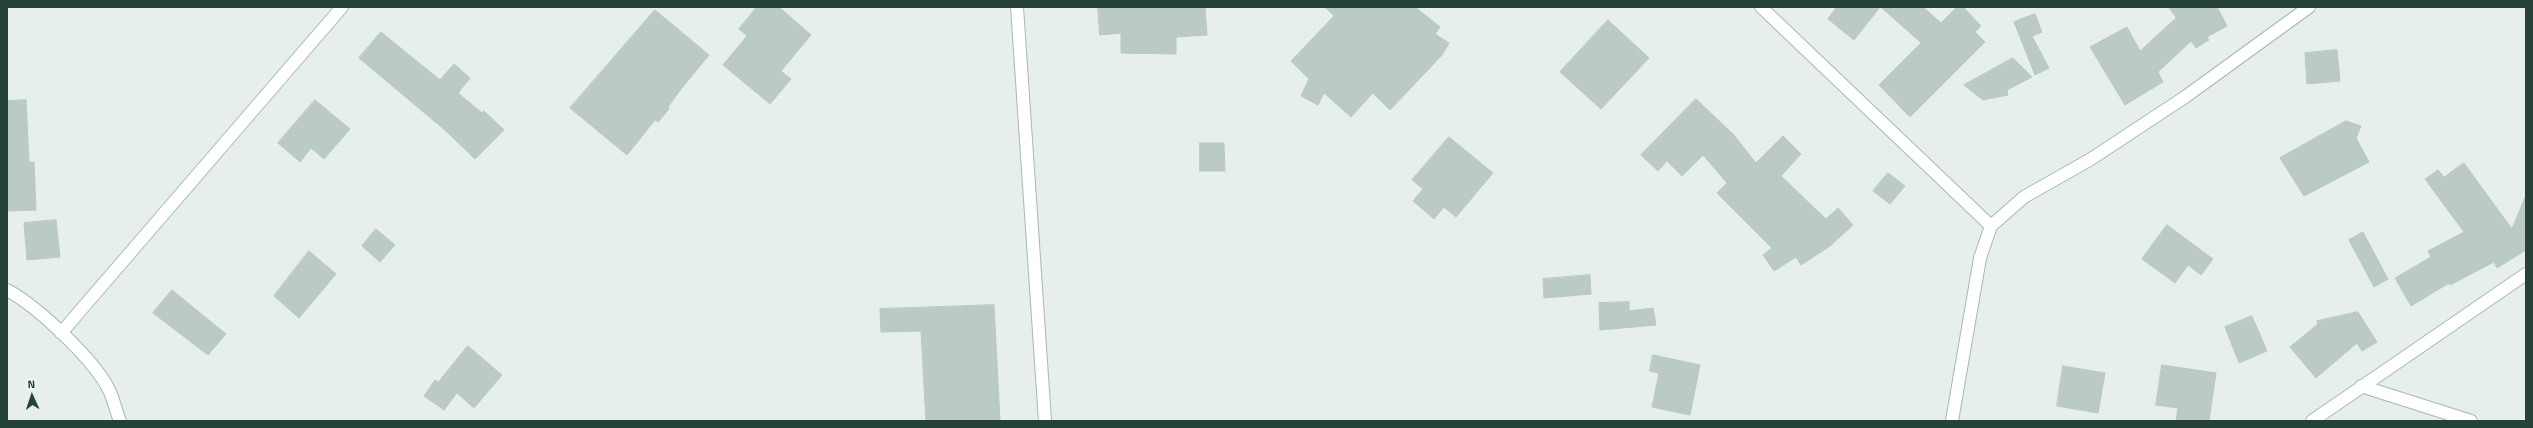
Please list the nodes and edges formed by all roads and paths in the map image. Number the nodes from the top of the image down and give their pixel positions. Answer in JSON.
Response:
{"nodes":[{"id":1,"x":342,"y":7,"type":"edge"},
{"id":2,"x":1017,"y":7,"type":"edge"},
{"id":3,"x":1762,"y":7,"type":"edge"},
{"id":4,"x":2309,"y":7,"type":"edge"},
{"id":5,"x":1991,"y":226,"type":"junction"},
{"id":6,"x":2526,"y":274,"type":"edge"},
{"id":7,"x":7,"y":290,"type":"edge"},
{"id":8,"x":61,"y":333,"type":"junction"},
{"id":9,"x":2361,"y":386,"type":"junction"},
{"id":10,"x":120,"y":421,"type":"edge"},
{"id":11,"x":1045,"y":421,"type":"edge"},
{"id":12,"x":1952,"y":421,"type":"edge"},
{"id":13,"x":2312,"y":421,"type":"edge"},
{"id":14,"x":2471,"y":421,"type":"edge"}],
"edges":[{"from":1,"to":8,"type":"street"},
{"from":2,"to":11,"type":"street"},
{"from":3,"to":5,"type":"street"},
{"from":4,"to":5,"type":"street"},
{"from":5,"to":12,"type":"street"},
{"from":6,"to":9,"type":"street"},
{"from":7,"to":8,"type":"street"},
{"from":8,"to":10,"type":"street"},
{"from":9,"to":13,"type":"street"},
{"from":9,"to":14,"type":"street"}]}
